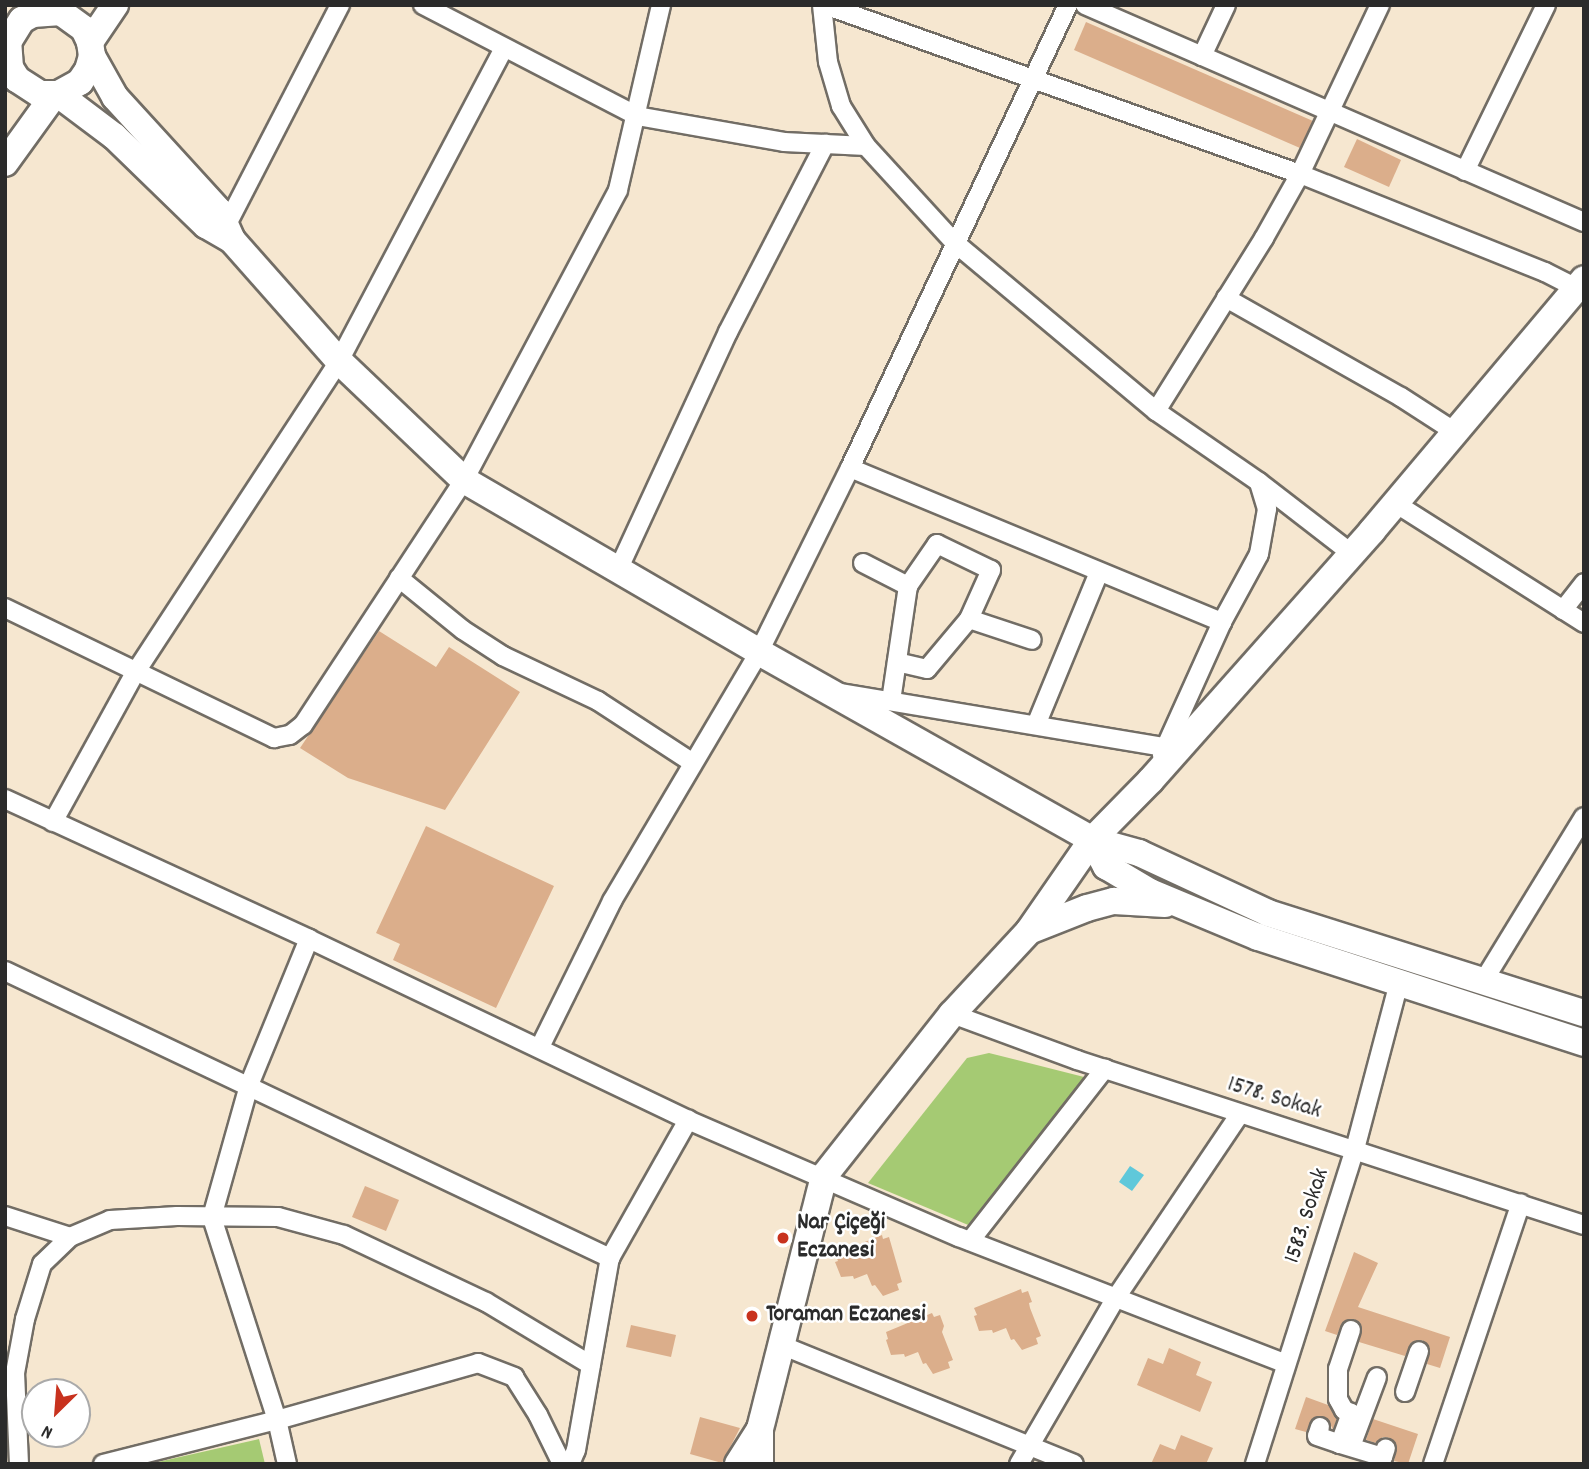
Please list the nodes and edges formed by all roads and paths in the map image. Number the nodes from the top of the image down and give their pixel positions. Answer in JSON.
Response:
{"nodes":[{"id":1,"x":115,"y":5,"type":"edge"},
{"id":2,"x":340,"y":5,"type":"edge"},
{"id":3,"x":423,"y":5,"type":"edge"},
{"id":4,"x":661,"y":5,"type":"edge"},
{"id":5,"x":824,"y":5,"type":"edge"},
{"id":6,"x":1069,"y":5,"type":"edge"},
{"id":7,"x":1085,"y":5,"type":"edge"},
{"id":8,"x":1226,"y":5,"type":"edge"},
{"id":9,"x":1380,"y":5,"type":"edge"},
{"id":10,"x":1546,"y":5,"type":"edge"},
{"id":11,"x":53,"y":8,"type":"edge"},
{"id":12,"x":504,"y":48,"type":"junction"},
{"id":13,"x":91,"y":49,"type":"junction"},
{"id":14,"x":7,"y":56,"type":"edge"},
{"id":15,"x":1202,"y":56,"type":"junction"},
{"id":16,"x":1034,"y":78,"type":"junction"},
{"id":17,"x":56,"y":94,"type":"junction"},
{"id":18,"x":1331,"y":112,"type":"junction"},
{"id":19,"x":637,"y":117,"type":"junction"},
{"id":20,"x":825,"y":144,"type":"junction"},
{"id":21,"x":866,"y":146,"type":"junction"},
{"id":22,"x":5,"y":163,"type":"edge"},
{"id":23,"x":1465,"y":171,"type":"junction"},
{"id":24,"x":1300,"y":174,"type":"junction"},
{"id":25,"x":1584,"y":222,"type":"edge"},
{"id":26,"x":229,"y":233,"type":"junction"},
{"id":27,"x":954,"y":242,"type":"junction"},
{"id":28,"x":1580,"y":284,"type":"edge"},
{"id":29,"x":1226,"y":298,"type":"junction"},
{"id":30,"x":340,"y":361,"type":"junction"},
{"id":31,"x":1156,"y":411,"type":"junction"},
{"id":32,"x":1455,"y":432,"type":"junction"},
{"id":33,"x":850,"y":468,"type":"junction"},
{"id":34,"x":464,"y":480,"type":"junction"},
{"id":35,"x":1259,"y":482,"type":"junction"},
{"id":36,"x":1395,"y":503,"type":"junction"},
{"id":37,"x":1351,"y":553,"type":"junction"},
{"id":38,"x":863,"y":563,"type":"dead end"},
{"id":39,"x":618,"y":569,"type":"junction"},
{"id":40,"x":1098,"y":572,"type":"junction"},
{"id":41,"x":399,"y":578,"type":"junction"},
{"id":42,"x":1584,"y":583,"type":"edge"},
{"id":43,"x":908,"y":586,"type":"junction"},
{"id":44,"x":5,"y":608,"type":"edge"},
{"id":45,"x":1563,"y":610,"type":"junction"},
{"id":46,"x":969,"y":619,"type":"junction"},
{"id":47,"x":1222,"y":622,"type":"junction"},
{"id":48,"x":1584,"y":623,"type":"edge"},
{"id":49,"x":1032,"y":640,"type":"dead end"},
{"id":50,"x":759,"y":652,"type":"junction"},
{"id":51,"x":897,"y":662,"type":"junction"},
{"id":52,"x":135,"y":673,"type":"junction"},
{"id":53,"x":828,"y":691,"type":"junction"},
{"id":54,"x":891,"y":701,"type":"junction"},
{"id":55,"x":1036,"y":725,"type":"junction"},
{"id":56,"x":1165,"y":747,"type":"junction"},
{"id":57,"x":693,"y":763,"type":"junction"},
{"id":58,"x":1151,"y":780,"type":"junction"},
{"id":59,"x":5,"y":799,"type":"edge"},
{"id":60,"x":1584,"y":817,"type":"edge"},
{"id":61,"x":53,"y":822,"type":"junction"},
{"id":62,"x":1092,"y":840,"type":"junction"},
{"id":63,"x":1182,"y":905,"type":"junction"},
{"id":64,"x":1029,"y":931,"type":"junction"},
{"id":65,"x":310,"y":939,"type":"junction"},
{"id":66,"x":5,"y":971,"type":"edge"},
{"id":67,"x":1484,"y":980,"type":"junction"},
{"id":68,"x":1399,"y":982,"type":"junction"},
{"id":69,"x":1584,"y":1013,"type":"edge"},
{"id":70,"x":952,"y":1014,"type":"junction"},
{"id":71,"x":1584,"y":1043,"type":"edge"},
{"id":72,"x":540,"y":1047,"type":"junction"},
{"id":73,"x":1105,"y":1068,"type":"junction"},
{"id":74,"x":249,"y":1084,"type":"junction"},
{"id":75,"x":1240,"y":1114,"type":"junction"},
{"id":76,"x":688,"y":1120,"type":"junction"},
{"id":77,"x":1355,"y":1149,"type":"junction"},
{"id":78,"x":824,"y":1176,"type":"junction"},
{"id":79,"x":1521,"y":1203,"type":"junction"},
{"id":80,"x":5,"y":1216,"type":"edge"},
{"id":81,"x":212,"y":1217,"type":"junction"},
{"id":82,"x":1584,"y":1225,"type":"edge"},
{"id":83,"x":70,"y":1237,"type":"junction"},
{"id":84,"x":970,"y":1241,"type":"junction"},
{"id":85,"x":610,"y":1258,"type":"junction"},
{"id":86,"x":1115,"y":1299,"type":"junction"},
{"id":87,"x":1351,"y":1330,"type":"dead end"},
{"id":88,"x":781,"y":1345,"type":"junction"},
{"id":89,"x":1419,"y":1351,"type":"dead end"},
{"id":90,"x":1286,"y":1364,"type":"junction"},
{"id":91,"x":592,"y":1365,"type":"junction"},
{"id":92,"x":1377,"y":1377,"type":"dead end"},
{"id":93,"x":1405,"y":1392,"type":"dead end"},
{"id":94,"x":278,"y":1420,"type":"junction"},
{"id":95,"x":1320,"y":1427,"type":"dead end"},
{"id":96,"x":760,"y":1429,"type":"junction"},
{"id":97,"x":1345,"y":1446,"type":"junction"},
{"id":98,"x":1028,"y":1447,"type":"junction"},
{"id":99,"x":1386,"y":1448,"type":"dead end"},
{"id":100,"x":19,"y":1464,"type":"edge"},
{"id":101,"x":103,"y":1464,"type":"edge"},
{"id":102,"x":287,"y":1464,"type":"edge"},
{"id":103,"x":562,"y":1464,"type":"edge"},
{"id":104,"x":570,"y":1464,"type":"edge"},
{"id":105,"x":738,"y":1464,"type":"edge"},
{"id":106,"x":760,"y":1464,"type":"edge"},
{"id":107,"x":1018,"y":1464,"type":"edge"},
{"id":108,"x":1074,"y":1464,"type":"edge"},
{"id":109,"x":1255,"y":1464,"type":"edge"},
{"id":110,"x":1433,"y":1464,"type":"edge"}],
"edges":[{"from":1,"to":13,"type":"street"},
{"from":2,"to":26,"type":"street"},
{"from":3,"to":12,"type":"street"},
{"from":4,"to":19,"type":"street"},
{"from":5,"to":16,"type":"street"},
{"from":5,"to":21,"type":"street"},
{"from":6,"to":16,"type":"street"},
{"from":7,"to":15,"type":"street"},
{"from":8,"to":15,"type":"street"},
{"from":9,"to":18,"type":"street"},
{"from":10,"to":23,"type":"street"},
{"from":11,"to":13,"type":"street"},
{"from":11,"to":14,"type":"street"},
{"from":12,"to":19,"type":"street"},
{"from":12,"to":30,"type":"street"},
{"from":13,"to":17,"type":"street"},
{"from":13,"to":26,"type":"street"},
{"from":14,"to":17,"type":"street"},
{"from":15,"to":18,"type":"street"},
{"from":16,"to":24,"type":"street"},
{"from":16,"to":27,"type":"street"},
{"from":17,"to":22,"type":"street"},
{"from":17,"to":26,"type":"street"},
{"from":18,"to":23,"type":"street"},
{"from":18,"to":24,"type":"street"},
{"from":19,"to":20,"type":"street"},
{"from":19,"to":34,"type":"street"},
{"from":20,"to":21,"type":"street"},
{"from":20,"to":39,"type":"street"},
{"from":21,"to":27,"type":"street"},
{"from":23,"to":25,"type":"street"},
{"from":24,"to":28,"type":"street"},
{"from":24,"to":29,"type":"street"},
{"from":26,"to":30,"type":"street"},
{"from":27,"to":31,"type":"street"},
{"from":27,"to":33,"type":"street"},
{"from":28,"to":32,"type":"street"},
{"from":29,"to":31,"type":"street"},
{"from":29,"to":32,"type":"street"},
{"from":30,"to":34,"type":"street"},
{"from":30,"to":52,"type":"street"},
{"from":31,"to":35,"type":"street"},
{"from":32,"to":36,"type":"street"},
{"from":33,"to":40,"type":"street"},
{"from":33,"to":50,"type":"street"},
{"from":34,"to":39,"type":"street"},
{"from":34,"to":41,"type":"street"},
{"from":35,"to":37,"type":"street"},
{"from":35,"to":47,"type":"street"},
{"from":36,"to":37,"type":"street"},
{"from":36,"to":45,"type":"street"},
{"from":37,"to":58,"type":"street"},
{"from":38,"to":43,"type":"street"},
{"from":39,"to":50,"type":"street"},
{"from":40,"to":47,"type":"street"},
{"from":40,"to":55,"type":"street"},
{"from":41,"to":52,"type":"street"},
{"from":41,"to":57,"type":"street"},
{"from":42,"to":45,"type":"street"},
{"from":43,"to":46,"type":"street"},
{"from":43,"to":51,"type":"street"},
{"from":44,"to":52,"type":"street"},
{"from":45,"to":48,"type":"street"},
{"from":46,"to":49,"type":"street"},
{"from":46,"to":51,"type":"street"},
{"from":47,"to":56,"type":"street"},
{"from":50,"to":53,"type":"street"},
{"from":50,"to":57,"type":"street"},
{"from":51,"to":54,"type":"street"},
{"from":52,"to":61,"type":"street"},
{"from":53,"to":54,"type":"street"},
{"from":53,"to":62,"type":"street"},
{"from":54,"to":55,"type":"street"},
{"from":55,"to":56,"type":"street"},
{"from":56,"to":58,"type":"street"},
{"from":57,"to":72,"type":"street"},
{"from":58,"to":62,"type":"street"},
{"from":59,"to":61,"type":"street"},
{"from":60,"to":67,"type":"street"},
{"from":61,"to":65,"type":"street"},
{"from":62,"to":63,"type":"street"},
{"from":62,"to":64,"type":"street"},
{"from":62,"to":67,"type":"street"},
{"from":63,"to":64,"type":"street"},
{"from":63,"to":68,"type":"street"},
{"from":64,"to":70,"type":"street"},
{"from":65,"to":72,"type":"street"},
{"from":65,"to":74,"type":"street"},
{"from":66,"to":74,"type":"street"},
{"from":67,"to":69,"type":"street"},
{"from":68,"to":71,"type":"street"},
{"from":68,"to":77,"type":"street","name":"1583. Sokak"},
{"from":70,"to":73,"type":"street","name":"1578. Sokak"},
{"from":70,"to":78,"type":"street"},
{"from":72,"to":76,"type":"street"},
{"from":73,"to":75,"type":"street","name":"1578. Sokak"},
{"from":73,"to":84,"type":"street"},
{"from":74,"to":81,"type":"street"},
{"from":74,"to":85,"type":"street"},
{"from":75,"to":77,"type":"street","name":"1578. Sokak"},
{"from":75,"to":86,"type":"street"},
{"from":76,"to":78,"type":"street"},
{"from":76,"to":85,"type":"street"},
{"from":77,"to":79,"type":"street","name":"1578. Sokak"},
{"from":77,"to":90,"type":"street","name":"1583. Sokak"},
{"from":78,"to":84,"type":"street"},
{"from":78,"to":88,"type":"street"},
{"from":79,"to":82,"type":"street","name":"1578. Sokak"},
{"from":79,"to":110,"type":"street"},
{"from":80,"to":83,"type":"street"},
{"from":81,"to":83,"type":"street"},
{"from":81,"to":91,"type":"street"},
{"from":81,"to":94,"type":"street"},
{"from":83,"to":100,"type":"street"},
{"from":84,"to":86,"type":"street"},
{"from":85,"to":91,"type":"street"},
{"from":86,"to":90,"type":"street"},
{"from":86,"to":98,"type":"street"},
{"from":87,"to":97,"type":"street"},
{"from":88,"to":96,"type":"street"},
{"from":88,"to":98,"type":"street"},
{"from":89,"to":93,"type":"street"},
{"from":90,"to":109,"type":"street","name":"1583. Sokak"},
{"from":91,"to":104,"type":"street"},
{"from":92,"to":97,"type":"street"},
{"from":94,"to":101,"type":"street"},
{"from":94,"to":102,"type":"street"},
{"from":94,"to":103,"type":"street"},
{"from":95,"to":97,"type":"street"},
{"from":96,"to":105,"type":"street"},
{"from":96,"to":106,"type":"street"},
{"from":97,"to":99,"type":"street"},
{"from":98,"to":107,"type":"street"},
{"from":98,"to":108,"type":"street"}]}
